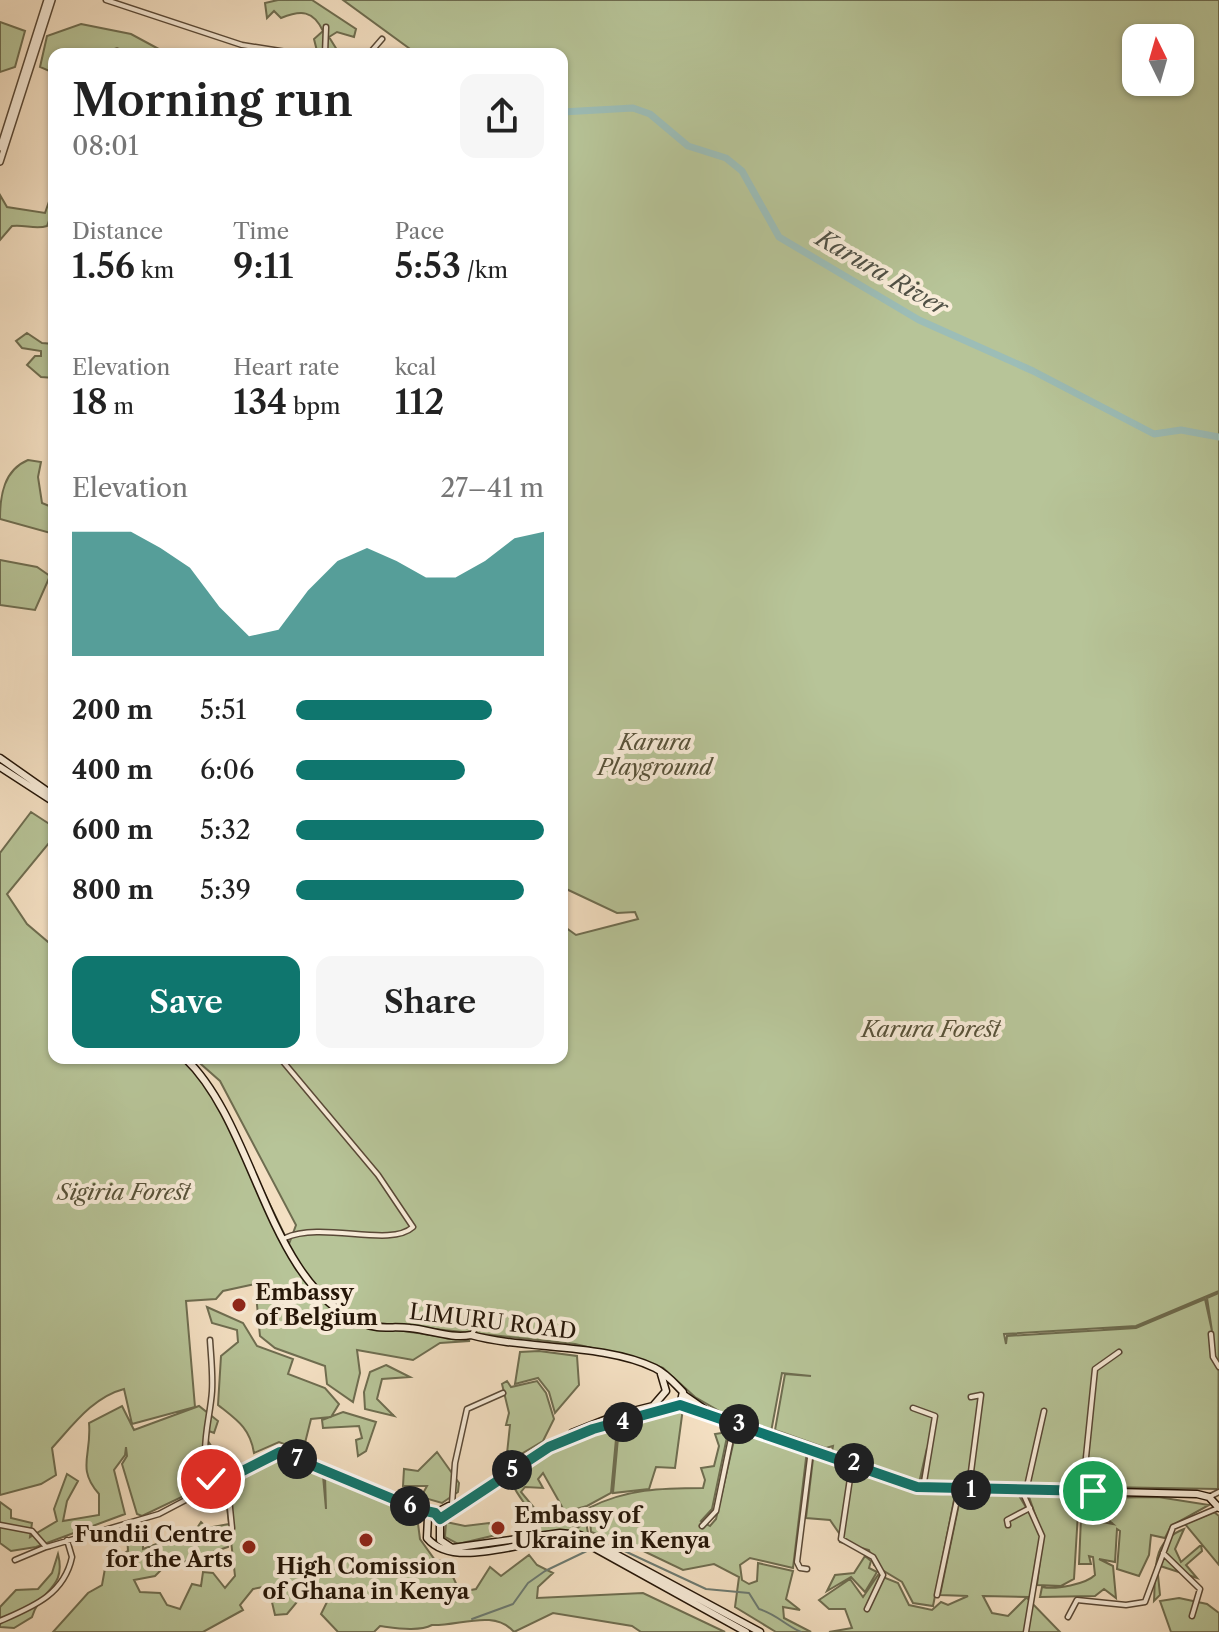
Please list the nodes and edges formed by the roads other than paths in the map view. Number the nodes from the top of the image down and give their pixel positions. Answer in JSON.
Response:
{"nodes":[{"id":1,"x":49,"y":0,"type":"edge"},
{"id":2,"x":106,"y":0,"type":"edge"},
{"id":3,"x":326,"y":27,"type":"dead end"},
{"id":4,"x":382,"y":39,"type":"dead end"},
{"id":5,"x":261,"y":48,"type":"edge"},
{"id":6,"x":325,"y":48,"type":"edge"},
{"id":7,"x":374,"y":48,"type":"edge"},
{"id":8,"x":12,"y":117,"type":"junction"},
{"id":9,"x":0,"y":148,"type":"edge"},
{"id":10,"x":0,"y":162,"type":"edge"},
{"id":11,"x":0,"y":758,"type":"edge"},
{"id":12,"x":0,"y":767,"type":"edge"},
{"id":13,"x":48,"y":794,"type":"edge"},
{"id":14,"x":48,"y":795,"type":"edge"},
{"id":15,"x":190,"y":1064,"type":"edge"},
{"id":16,"x":285,"y":1064,"type":"edge"},
{"id":17,"x":285,"y":1238,"type":"junction"},
{"id":18,"x":482,"y":1317,"type":"dead end"},
{"id":19,"x":1211,"y":1334,"type":"dead end"},
{"id":20,"x":471,"y":1335,"type":"junction"},
{"id":21,"x":210,"y":1340,"type":"dead end"},
{"id":22,"x":1119,"y":1352,"type":"dead end"},
{"id":23,"x":1219,"y":1367,"type":"edge"},
{"id":24,"x":656,"y":1368,"type":"junction"},
{"id":25,"x":678,"y":1388,"type":"junction"},
{"id":26,"x":503,"y":1393,"type":"dead end"},
{"id":27,"x":665,"y":1394,"type":"junction"},
{"id":28,"x":684,"y":1395,"type":"junction"},
{"id":29,"x":971,"y":1397,"type":"dead end"},
{"id":30,"x":676,"y":1406,"type":"junction"},
{"id":31,"x":913,"y":1408,"type":"dead end"},
{"id":32,"x":1044,"y":1411,"type":"dead end"},
{"id":33,"x":714,"y":1416,"type":"junction"},
{"id":34,"x":734,"y":1422,"type":"junction"},
{"id":35,"x":811,"y":1448,"type":"junction"},
{"id":36,"x":853,"y":1463,"type":"junction"},
{"id":37,"x":227,"y":1478,"type":"junction"},
{"id":38,"x":215,"y":1485,"type":"junction"},
{"id":39,"x":923,"y":1488,"type":"junction"},
{"id":40,"x":959,"y":1490,"type":"junction"},
{"id":41,"x":969,"y":1490,"type":"junction"},
{"id":42,"x":1024,"y":1491,"type":"junction"},
{"id":43,"x":1083,"y":1491,"type":"junction"},
{"id":44,"x":1219,"y":1492,"type":"edge"},
{"id":45,"x":1209,"y":1497,"type":"junction"},
{"id":46,"x":452,"y":1504,"type":"junction"},
{"id":47,"x":1030,"y":1508,"type":"junction"},
{"id":48,"x":1219,"y":1508,"type":"edge"},
{"id":49,"x":1080,"y":1516,"type":"dead end"},
{"id":50,"x":434,"y":1517,"type":"junction"},
{"id":51,"x":0,"y":1525,"type":"edge"},
{"id":52,"x":1008,"y":1525,"type":"dead end"},
{"id":53,"x":702,"y":1526,"type":"dead end"},
{"id":54,"x":232,"y":1528,"type":"dead end"},
{"id":55,"x":67,"y":1540,"type":"junction"},
{"id":56,"x":48,"y":1546,"type":"junction"},
{"id":57,"x":601,"y":1547,"type":"junction"},
{"id":58,"x":1163,"y":1553,"type":"junction"},
{"id":59,"x":15,"y":1560,"type":"dead end"},
{"id":60,"x":807,"y":1569,"type":"dead end"},
{"id":61,"x":937,"y":1595,"type":"dead end"},
{"id":62,"x":867,"y":1609,"type":"dead end"},
{"id":63,"x":1192,"y":1616,"type":"dead end"},
{"id":64,"x":1068,"y":1617,"type":"dead end"},
{"id":65,"x":0,"y":1621,"type":"edge"},
{"id":66,"x":746,"y":1632,"type":"edge"},
{"id":67,"x":760,"y":1632,"type":"edge"},
{"id":68,"x":1026,"y":1632,"type":"edge"}],
"edges":[{"from":1,"to":8,"type":"street"},
{"from":2,"to":5,"type":"street"},
{"from":3,"to":6,"type":"street"},
{"from":4,"to":7,"type":"street"},
{"from":8,"to":9,"type":"street"},
{"from":8,"to":10,"type":"street"},
{"from":11,"to":13,"type":"main road"},
{"from":12,"to":14,"type":"main road"},
{"from":15,"to":17,"type":"main road","name":"LIMURU ROAD"},
{"from":16,"to":17,"type":"street"},
{"from":17,"to":20,"type":"main road","name":"LIMURU ROAD"},
{"from":18,"to":20,"type":"street"},
{"from":19,"to":23,"type":"street"},
{"from":20,"to":24,"type":"main road","name":"LIMURU ROAD"},
{"from":21,"to":38,"type":"street"},
{"from":22,"to":43,"type":"street"},
{"from":24,"to":25,"type":"main road","name":"LIMURU ROAD"},
{"from":24,"to":27,"type":"main road"},
{"from":25,"to":27,"type":"main road"},
{"from":25,"to":28,"type":"main road","name":"LIMURU ROAD"},
{"from":26,"to":46,"type":"street"},
{"from":27,"to":30,"type":"main road"},
{"from":27,"to":46,"type":"main road"},
{"from":28,"to":30,"type":"main road"},
{"from":28,"to":33,"type":"main road","name":"LIMURU ROAD"},
{"from":29,"to":41,"type":"street"},
{"from":30,"to":33,"type":"main road"},
{"from":30,"to":50,"type":"main road"},
{"from":31,"to":39,"type":"street"},
{"from":32,"to":42,"type":"street"},
{"from":33,"to":34,"type":"main road"},
{"from":34,"to":35,"type":"main road"},
{"from":34,"to":53,"type":"street"},
{"from":35,"to":36,"type":"main road"},
{"from":35,"to":60,"type":"street"},
{"from":36,"to":39,"type":"main road"},
{"from":36,"to":62,"type":"street"},
{"from":37,"to":38,"type":"street"},
{"from":37,"to":50,"type":"street"},
{"from":37,"to":54,"type":"street"},
{"from":38,"to":55,"type":"street"},
{"from":39,"to":40,"type":"main road"},
{"from":40,"to":41,"type":"main road"},
{"from":40,"to":61,"type":"street"},
{"from":41,"to":42,"type":"main road"},
{"from":42,"to":43,"type":"main road"},
{"from":42,"to":47,"type":"street"},
{"from":43,"to":45,"type":"main road"},
{"from":43,"to":49,"type":"street"},
{"from":44,"to":45,"type":"street"},
{"from":45,"to":48,"type":"main road"},
{"from":46,"to":50,"type":"main road"},
{"from":47,"to":52,"type":"street"},
{"from":47,"to":68,"type":"street"},
{"from":48,"to":58,"type":"street"},
{"from":50,"to":57,"type":"main road"},
{"from":50,"to":57,"type":"main road"},
{"from":51,"to":56,"type":"street"},
{"from":55,"to":56,"type":"street"},
{"from":55,"to":65,"type":"street"},
{"from":56,"to":59,"type":"street"},
{"from":57,"to":66,"type":"main road"},
{"from":57,"to":67,"type":"main road"},
{"from":58,"to":63,"type":"street"},
{"from":58,"to":64,"type":"street"}]}
